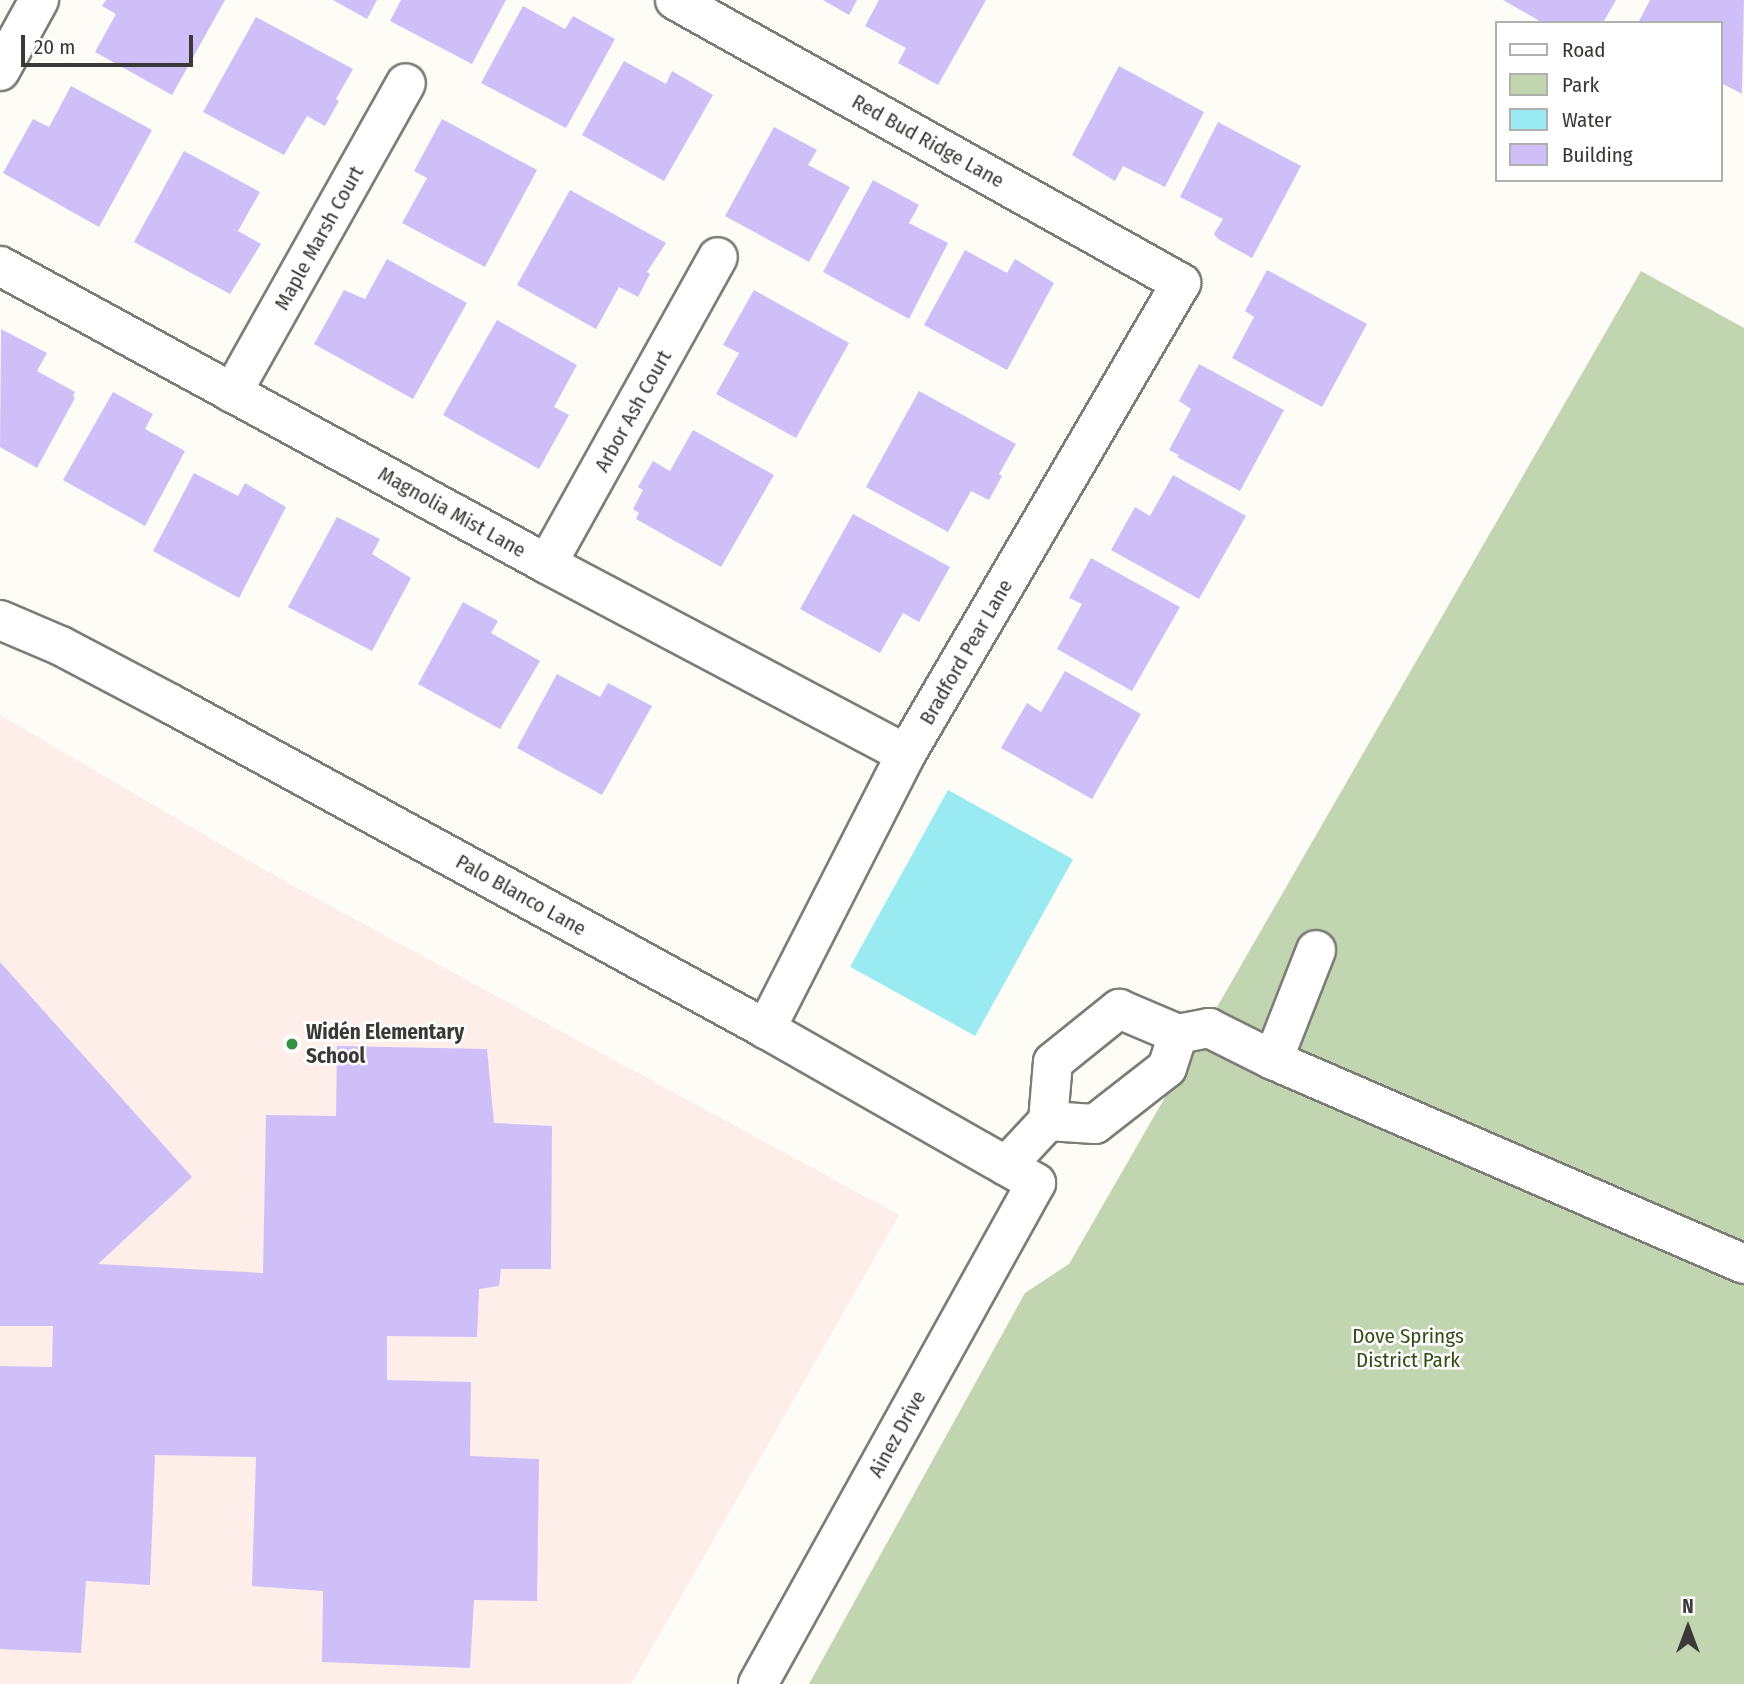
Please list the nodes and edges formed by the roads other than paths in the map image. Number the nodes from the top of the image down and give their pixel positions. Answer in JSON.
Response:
{"nodes":[{"id":1,"x":39,"y":0,"type":"edge"},
{"id":2,"x":675,"y":0,"type":"edge"},
{"id":3,"x":0,"y":71,"type":"edge"},
{"id":4,"x":407,"y":83,"type":"dead end"},
{"id":5,"x":718,"y":257,"type":"dead end"},
{"id":6,"x":0,"y":266,"type":"edge"},
{"id":7,"x":1181,"y":283,"type":"joint"},
{"id":8,"x":232,"y":393,"type":"junction"},
{"id":9,"x":547,"y":564,"type":"junction"},
{"id":10,"x":0,"y":620,"type":"edge"},
{"id":11,"x":906,"y":754,"type":"junction"},
{"id":12,"x":1316,"y":950,"type":"dead end"},
{"id":13,"x":766,"y":1029,"type":"junction"},
{"id":14,"x":1178,"y":1034,"type":"junction"},
{"id":15,"x":1273,"y":1060,"type":"junction"},
{"id":16,"x":1048,"y":1121,"type":"junction"},
{"id":17,"x":1021,"y":1175,"type":"junction"},
{"id":18,"x":1744,"y":1264,"type":"edge"},
{"id":19,"x":758,"y":1684,"type":"edge"}],
"edges":[{"from":1,"to":3,"type":"street"},
{"from":2,"to":7,"type":"street","name":"Red Bud Ridge Lane"},
{"from":4,"to":8,"type":"street","name":"Maple Marsh Court"},
{"from":5,"to":9,"type":"street","name":"Arbor Ash Court"},
{"from":6,"to":8,"type":"street","name":"Magnolia Mist Lane"},
{"from":7,"to":11,"type":"street","name":"Bradford Pear Lane"},
{"from":8,"to":9,"type":"street","name":"Magnolia Mist Lane"},
{"from":9,"to":11,"type":"street","name":"Magnolia Mist Lane"},
{"from":10,"to":13,"type":"street","name":"Palo Blanco Lane"},
{"from":11,"to":13,"type":"street","name":"Bradford Pear Lane"},
{"from":12,"to":15,"type":"street"},
{"from":13,"to":17,"type":"street","name":"Palo Blanco Lane"},
{"from":14,"to":15,"type":"street"},
{"from":14,"to":16,"type":"street"},
{"from":14,"to":16,"type":"street"},
{"from":15,"to":18,"type":"street"},
{"from":16,"to":17,"type":"street","name":"Ainez Drive"},
{"from":17,"to":19,"type":"street","name":"Ainez Drive"}]}
